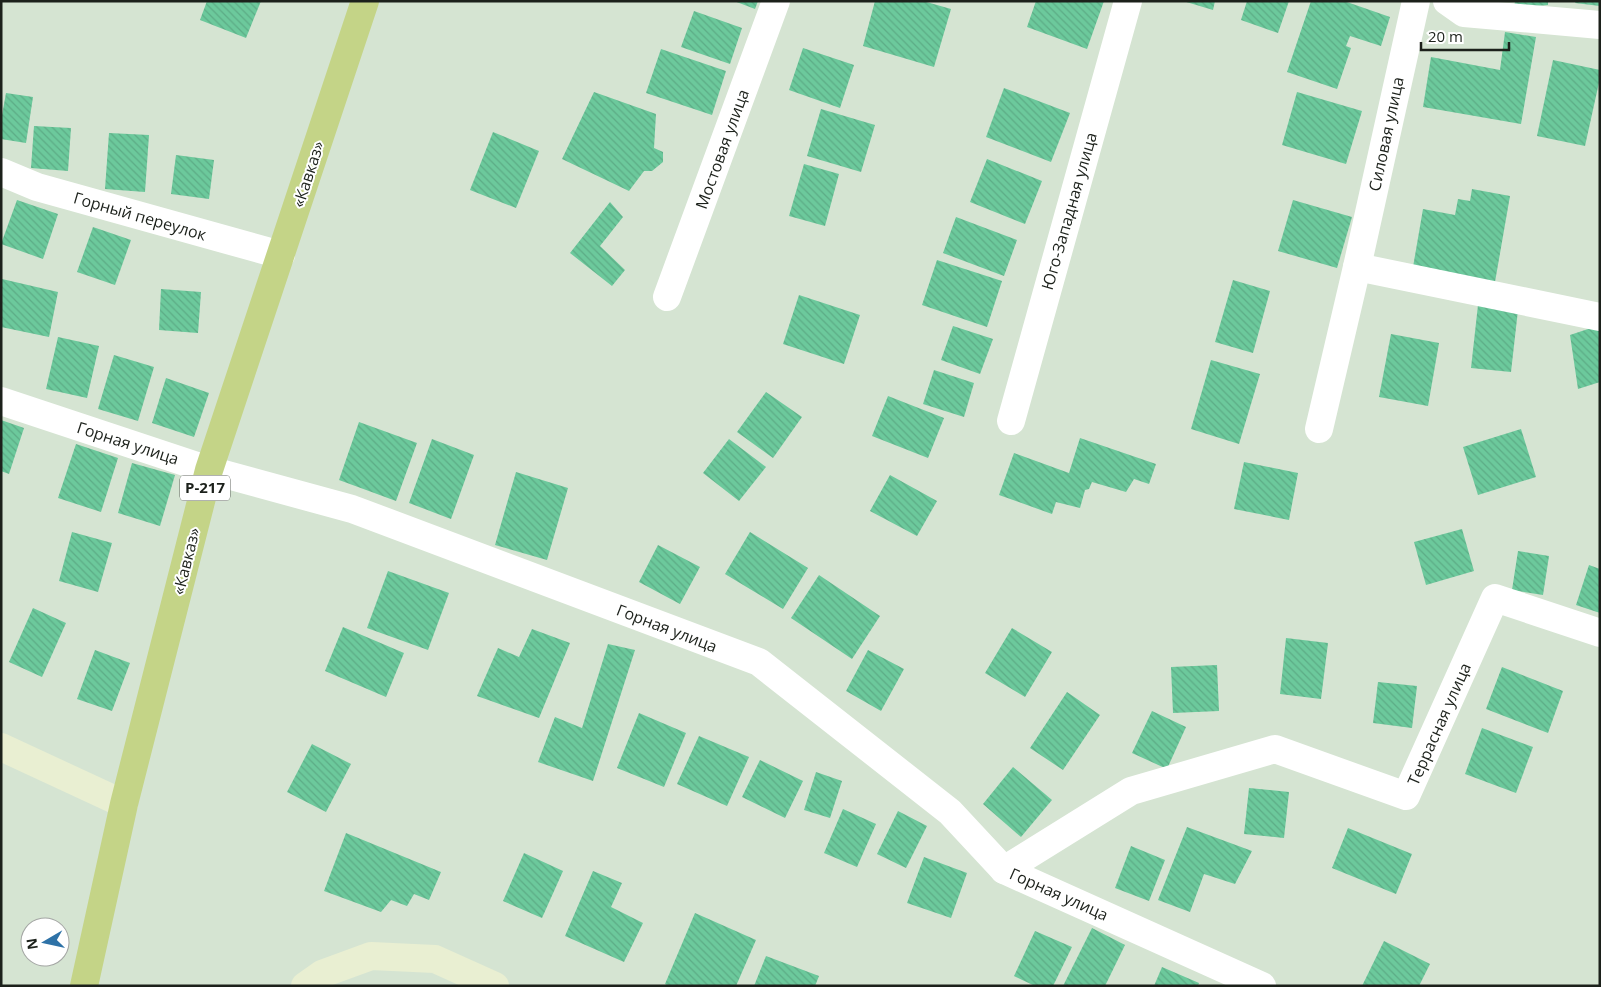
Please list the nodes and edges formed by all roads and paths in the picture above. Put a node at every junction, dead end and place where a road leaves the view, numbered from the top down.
1 (365, 1) edge
2 (776, 1) edge
3 (1128, 1) edge
4 (1416, 1) edge
5 (1447, 1) edge
6 (1600, 25) edge
7 (1, 172) edge
8 (281, 255) junction
9 (1357, 268) junction
10 (667, 297) dead end
11 (1600, 317) edge
12 (1, 401) edge
13 (1011, 420) dead end
14 (1319, 429) dead end
15 (209, 470) junction
16 (1600, 633) edge
17 (1, 747) edge
18 (124, 804) junction
19 (1004, 870) junction
20 (84, 986) edge
21 (305, 986) edge
22 (495, 986) edge
23 (1262, 986) edge

1 - 8 highway, «Кавказ» / Р-217
2 - 10 street, Мостовая улица
3 - 13 street, Юго-Западная улица
4 - 9 street, Силовая улица
5 - 6 street
7 - 8 street, Горный переулок
8 - 15 highway, «Кавказ» / Р-217
9 - 11 street
9 - 14 street, Силовая улица
12 - 15 street, Горная улица
15 - 18 highway, «Кавказ» / Р-217
15 - 19 street, Горная улица
16 - 19 street, Террасная улица
17 - 18 main road
18 - 20 highway, «Кавказ» / Р-217
19 - 23 street, Горная улица
21 - 22 main road

